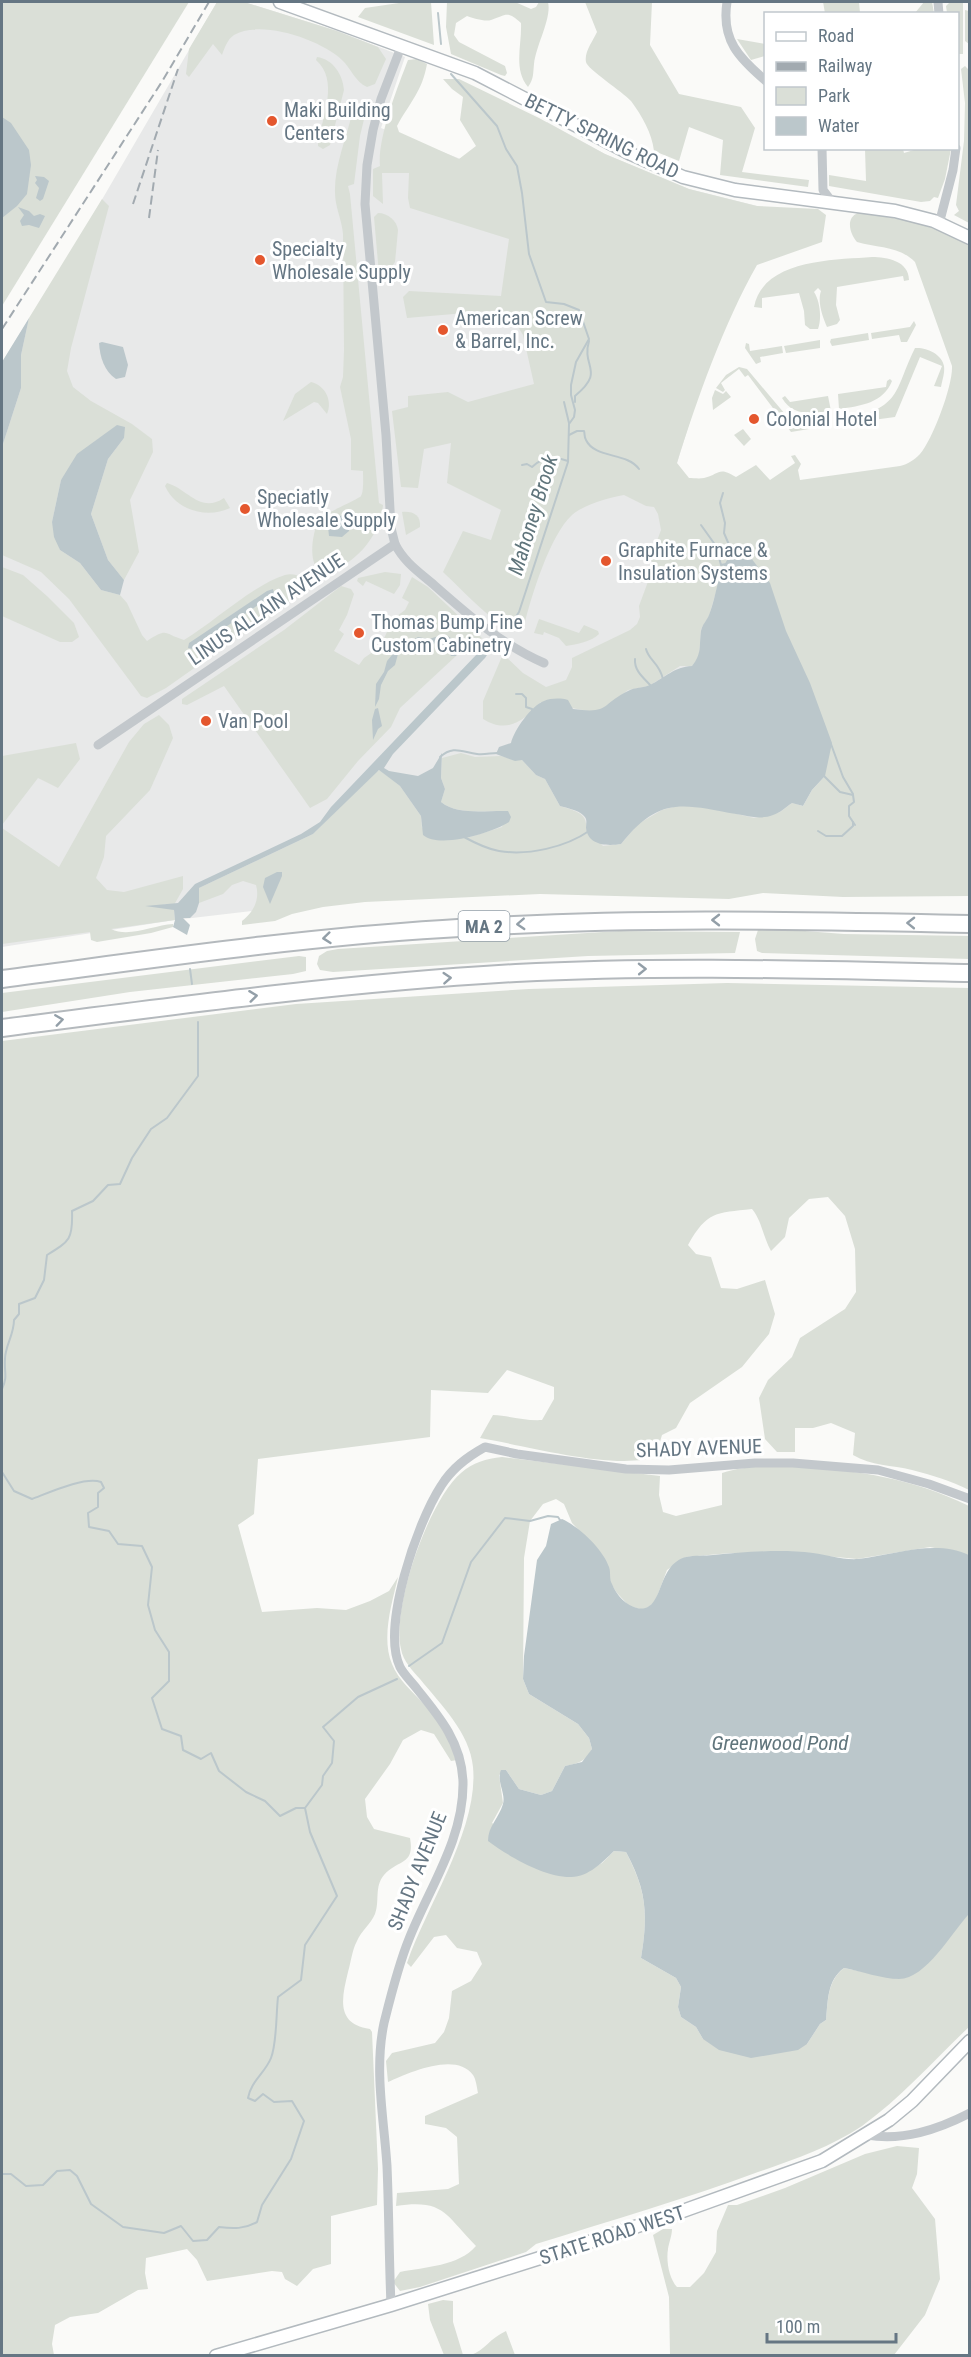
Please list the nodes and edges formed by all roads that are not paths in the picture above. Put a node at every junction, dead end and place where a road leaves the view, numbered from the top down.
1 (280, 2) edge
2 (727, 2) edge
3 (401, 47) junction
4 (764, 80) edge
5 (822, 150) edge
6 (956, 150) edge
7 (832, 202) junction
8 (939, 224) junction
9 (969, 238) edge
10 (395, 544) junction
11 (544, 663) dead end
12 (99, 745) dead end
13 (969, 924) edge
14 (969, 973) edge
15 (2, 979) edge
16 (2, 1028) edge
17 (969, 1499) edge
18 (969, 2041) edge
19 (969, 2113) edge
20 (867, 2135) junction
21 (391, 2305) junction
22 (216, 2355) edge

1 - 3 main road, BETTY SPRING ROAD
2 - 4 street
3 - 7 main road, BETTY SPRING ROAD
3 - 10 street
5 - 7 street
6 - 8 street
7 - 8 main road, BETTY SPRING ROAD
8 - 9 main road, BETTY SPRING ROAD
10 - 11 street
10 - 12 street, LINUS ALLAIN AVENUE
13 -> 15 highway, MA 2
16 -> 14 highway
17 - 21 street, SHADY AVENUE
18 - 20 main road, STATE ROAD WEST
19 - 20 street
20 - 21 main road, STATE ROAD WEST
21 - 22 main road, STATE ROAD WEST

